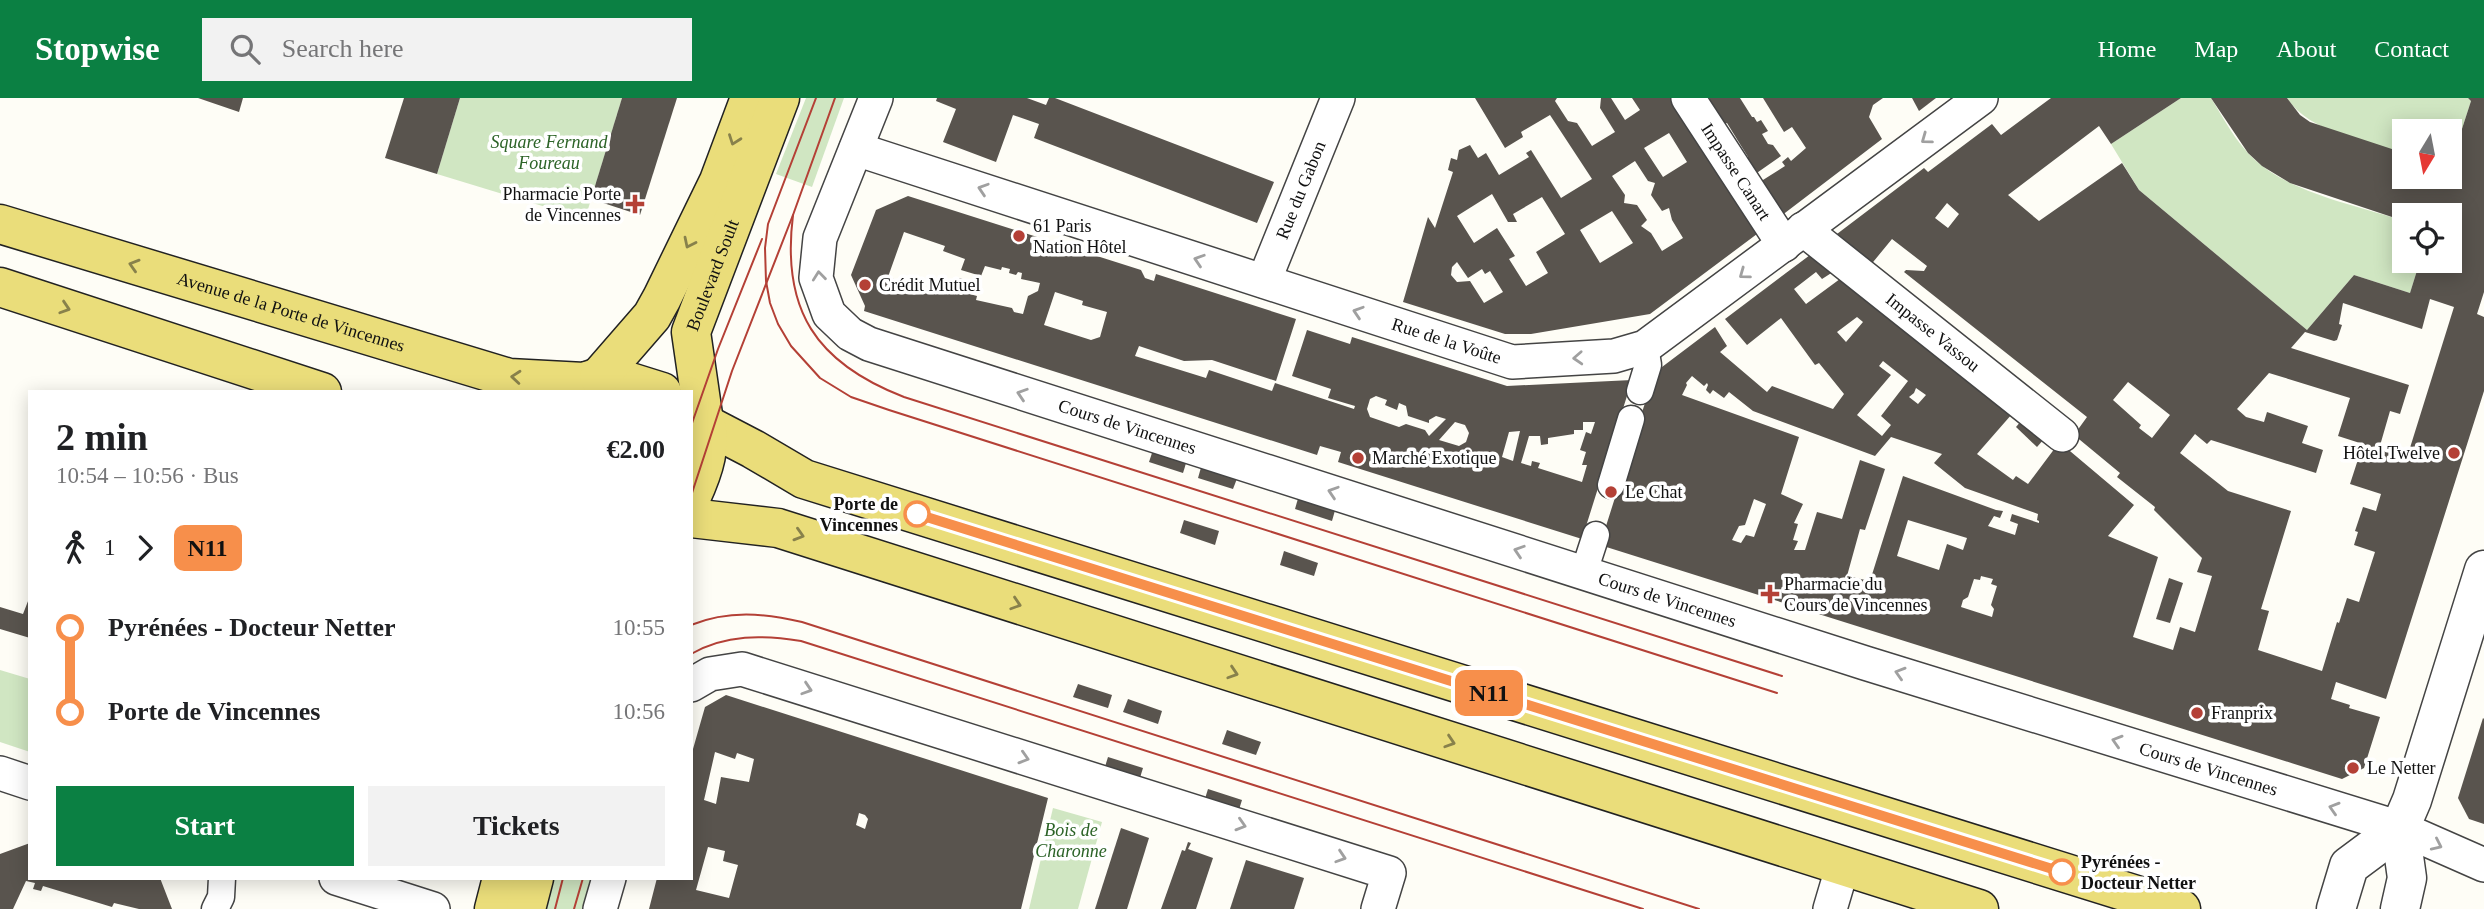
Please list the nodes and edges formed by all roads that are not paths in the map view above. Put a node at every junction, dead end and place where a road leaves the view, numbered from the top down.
1 (750, 98) edge
2 (780, 98) edge
3 (876, 98) edge
4 (1338, 98) edge
5 (1688, 98) edge
6 (1981, 98) edge
7 (856, 149) junction
8 (0, 225) edge
9 (1794, 237) junction
10 (1264, 281) junction
11 (0, 286) edge
12 (1645, 347) junction
13 (587, 384) edge
14 (315, 390) edge
15 (656, 390) edge
16 (1640, 391) dead end
17 (700, 416) edge
18 (1631, 419) dead end
19 (2062, 435) dead end
20 (1611, 485) dead end
21 (693, 493) edge
22 (693, 518) edge
23 (1595, 535) dead end
24 (2484, 570) edge
25 (1584, 572) junction
26 (693, 684) edge
27 (0, 773) edge
28 (28, 782) edge
29 (2400, 828) junction
30 (1843, 865) junction
31 (2484, 865) edge
32 (222, 880) edge
33 (342, 880) edge
34 (501, 880) edge
35 (533, 880) edge
36 (608, 880) edge
37 (215, 909) edge
38 (433, 909) edge
39 (494, 909) edge
40 (526, 909) edge
41 (600, 909) edge
42 (1378, 909) edge
43 (1830, 909) edge
44 (1979, 909) edge
45 (2181, 909) edge
46 (2336, 909) edge
47 (2400, 909) edge

1 -> 13 main road, Boulevard Soult
2 - 17 main road, Boulevard Soult
3 - 7 street
4 - 10 street, Rue du Gabon
5 - 9 street, Impasse Canart
6 -> 9 street, Rue de la Voûte
10 -> 7 street, Rue de la Voûte
25 -> 7 street, Cours de Vincennes
13 -> 8 main road, Avenue de la Porte de Vincennes
9 -> 12 street, Rue de la Voûte
9 - 19 street, Impasse Vassou
12 -> 10 street, Rue de la Voûte
11 -> 14 main road
12 - 16 street
13 - 15 main road
17 - 21 main road, Boulevard Soult
17 - 45 main road
18 - 20 street
22 -> 30 main road
23 - 25 street
24 - 29 street
29 -> 25 street, Cours de Vincennes
26 -> 42 street
27 - 28 street
29 -> 31 street, Cours de Vincennes
29 - 46 street
29 - 47 street
30 - 43 street
30 - 44 main road
32 - 37 street
33 - 38 street
34 - 39 main road
35 - 40 main road
36 - 41 street

